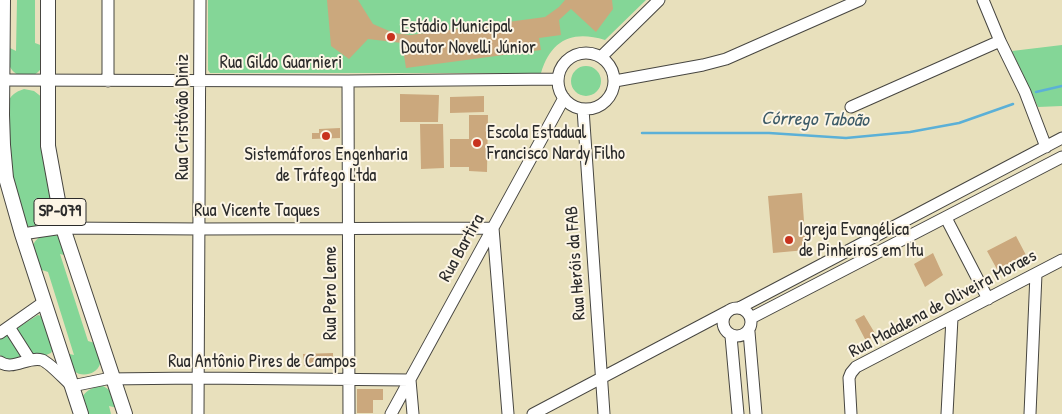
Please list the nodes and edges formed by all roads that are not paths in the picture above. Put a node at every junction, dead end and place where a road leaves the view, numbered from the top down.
1 (3, 0) edge
2 (48, 0) edge
3 (108, 0) edge
4 (200, 0) edge
5 (659, 0) edge
6 (860, 0) edge
7 (983, 0) edge
8 (1, 40) edge
9 (1000, 41) junction
10 (601, 57) junction
11 (558, 79) junction
12 (3, 80) junction
13 (48, 81) junction
14 (108, 81) junction
15 (200, 81) junction
16 (348, 81) junction
17 (615, 81) junction
18 (564, 98) junction
19 (851, 107) dead end
20 (583, 109) junction
21 (1, 116) edge
22 (1062, 138) edge
23 (1046, 146) junction
24 (1062, 157) edge
25 (2, 170) edge
26 (946, 218) junction
27 (63, 228) junction
28 (493, 228) junction
29 (200, 229) junction
30 (349, 229) junction
31 (22, 234) junction
32 (1062, 260) edge
33 (1036, 274) junction
34 (988, 299) junction
35 (44, 302) junction
36 (734, 309) junction
37 (751, 318) junction
38 (952, 318) junction
39 (701, 325) junction
40 (4, 330) edge
41 (749, 332) junction
42 (729, 334) junction
43 (30, 360) junction
44 (0, 362) edge
45 (198, 378) junction
46 (601, 378) junction
47 (114, 380) junction
48 (349, 380) junction
49 (410, 380) junction
50 (72, 386) junction
51 (81, 414) edge
52 (125, 414) edge
53 (198, 414) edge
54 (349, 414) edge
55 (391, 414) edge
56 (413, 414) edge
57 (508, 414) edge
58 (533, 414) edge
59 (604, 414) edge
60 (738, 414) edge
61 (756, 414) edge
62 (851, 414) edge
63 (947, 414) edge
64 (1030, 414) edge

1 - 8 main road, SP-079
2 - 13 main road, SP-079
3 - 14 street
4 - 15 street, Rua Cristóvão Diniz
5 - 10 street
6 - 17 street
7 - 9 street
8 - 12 main road, SP-079
9 - 19 street
9 - 23 street
10 - 11 street
10 - 17 street
11 - 16 street, Rua Gildo Guarnieri
11 - 18 street
12 - 13 street, Rua Gildo Guarnieri
12 - 21 main road, SP-079
13 - 14 street, Rua Gildo Guarnieri
13 - 27 main road, SP-079
14 - 15 street, Rua Gildo Guarnieri
15 - 16 street, Rua Gildo Guarnieri
15 - 29 street, Rua Cristóvão Diniz
16 - 30 street, Rua Pero Leme
17 - 20 street
18 - 20 street
18 - 28 street, Rua Bartira
20 - 46 street, Rua Heróis da FAB
21 - 25 main road, SP-079
22 - 23 street
23 - 36 street
24 - 26 street
25 - 31 main road, SP-079
26 - 34 street
26 - 37 street
27 - 29 street, Rua Vicente Taques
27 - 31 street, Rua Vicente Taques
27 - 47 main road, SP-079
28 - 30 street, Rua Vicente Taques
28 - 49 street, Rua Bartira
28 - 57 street
29 - 30 street, Rua Vicente Taques
29 - 45 street, Rua Cristóvão Diniz
30 - 48 street, Rua Pero Leme
31 - 35 main road, SP-079
32 - 33 street, Rua Madalena de Oliveira Moraes
33 - 34 street, Rua Madalena de Oliveira Moraes
33 - 64 street
34 - 38 street, Rua Madalena de Oliveira Moraes
35 - 40 street
35 - 50 main road, SP-079
36 - 37 street
36 - 39 street
36 - 42 street
37 - 41 street
38 - 62 street, Rua Madalena de Oliveira Moraes
38 - 63 street
39 - 42 street
39 - 46 street
40 - 43 street
41 - 42 street
41 - 61 street
42 - 60 street
43 - 44 street
43 - 50 street
45 - 47 street, Rua Antônio Pires de Campos
45 - 48 street, Rua Antônio Pires de Campos
45 - 53 street, Rua Cristóvão Diniz
46 - 58 street
46 - 59 street, Rua Heróis da FAB
47 - 50 street, Rua Antônio Pires de Campos
47 - 52 main road, SP-079
48 - 49 street, Rua Antônio Pires de Campos
48 - 54 street, Rua Pero Leme
49 - 55 street, Rua Bartira
49 - 56 street
50 - 51 main road, SP-079

